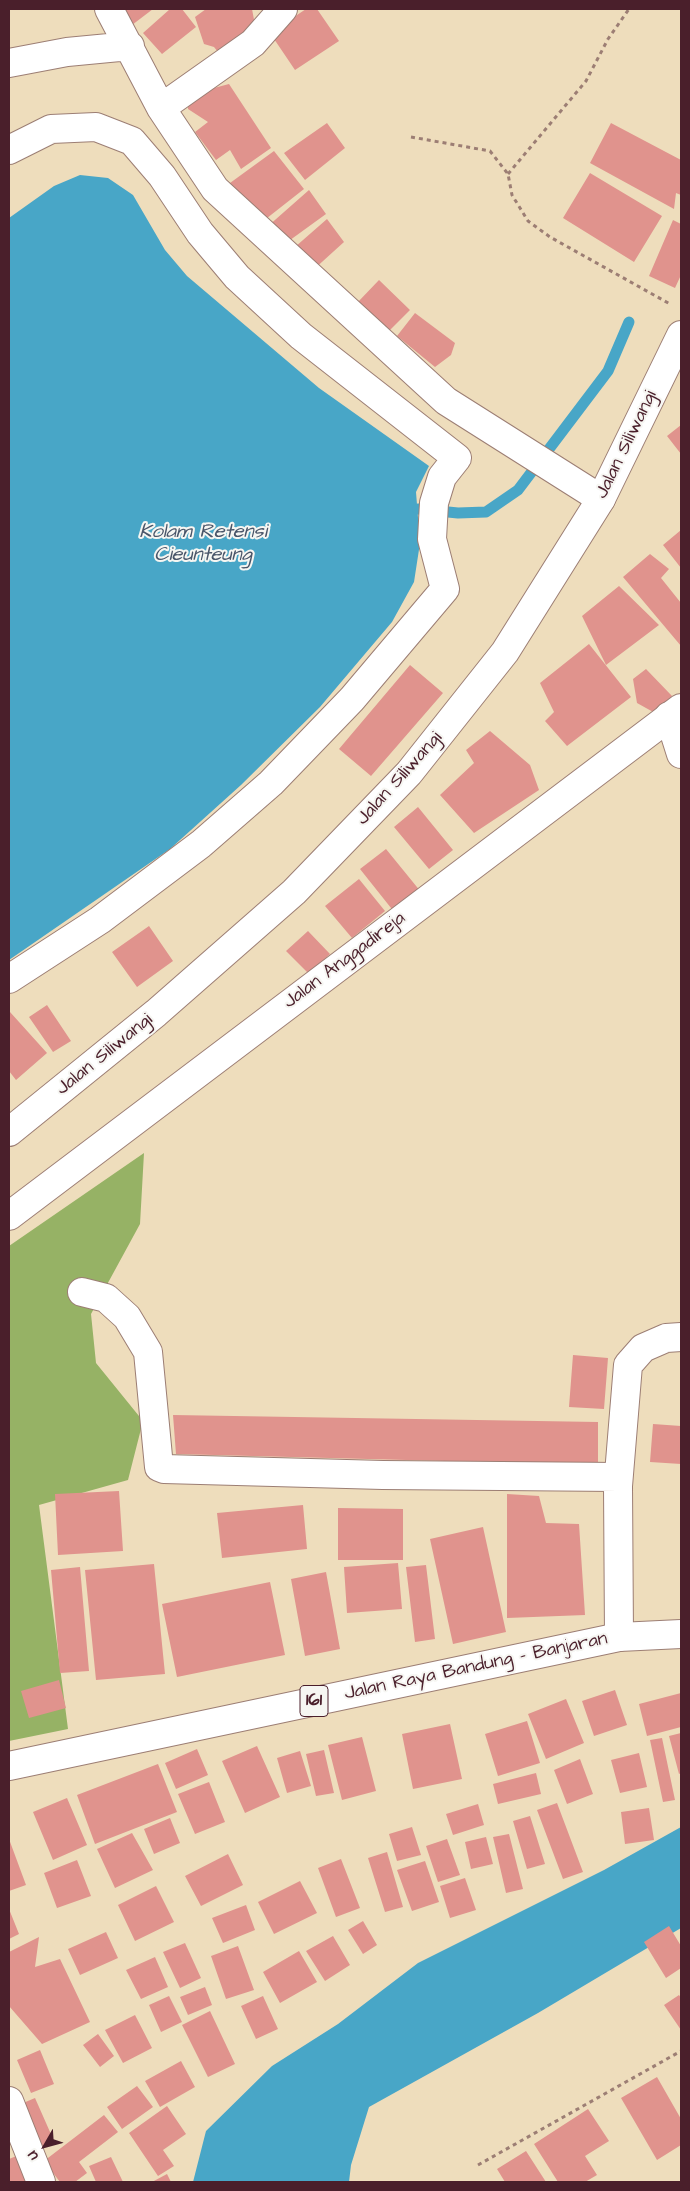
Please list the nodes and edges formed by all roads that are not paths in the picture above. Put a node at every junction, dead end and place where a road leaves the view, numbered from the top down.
1 (110, 9) edge
2 (283, 9) edge
3 (130, 46) junction
4 (9, 63) edge
5 (162, 108) junction
6 (9, 150) edge
7 (681, 335) edge
8 (601, 499) junction
9 (675, 712) edge
10 (681, 754) edge
11 (9, 979) edge
12 (9, 1132) edge
13 (9, 1216) edge
14 (82, 1292) dead end
15 (681, 1337) edge
16 (618, 1477) junction
17 (681, 1634) edge
18 (619, 1637) junction
19 (9, 1766) edge
20 (9, 2101) edge
21 (41, 2182) edge

1 - 3 main road
2 - 5 main road
3 - 4 main road
3 - 5 main road
5 - 8 main road
6 - 11 main road
7 - 8 main road, Jalan Siliwangi
8 - 12 main road, Jalan Siliwangi
9 - 10 main road
9 - 13 main road, Jalan Anggadireja
14 - 16 main road
15 - 16 main road
16 - 18 main road
17 - 18 main road, Jalan Raya Bandung - Banjaran / 161
18 - 19 main road, Jalan Raya Bandung - Banjaran / 161
20 - 21 main road

